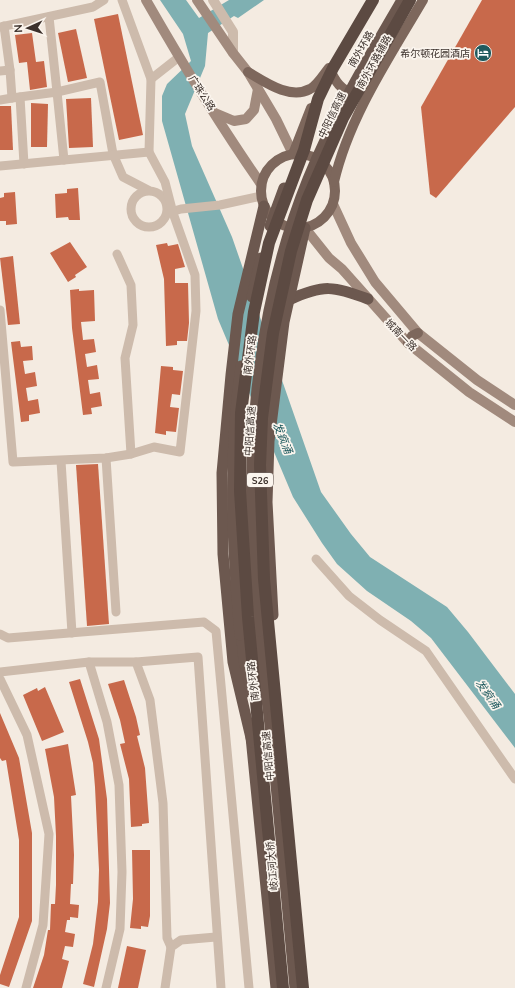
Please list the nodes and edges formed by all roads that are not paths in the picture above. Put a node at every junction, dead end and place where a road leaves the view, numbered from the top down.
1 (104, 0) edge
2 (122, 0) edge
3 (146, 0) edge
4 (197, 0) edge
5 (367, 0) edge
6 (373, 0) edge
7 (379, 0) edge
8 (402, 0) edge
9 (410, 0) edge
10 (423, 0) edge
11 (214, 2) edge
12 (92, 3) edge
13 (49, 16) junction
14 (2, 27) edge
15 (233, 53) junction
16 (179, 57) junction
17 (329, 68) junction
18 (10, 70) junction
19 (0, 71) edge
20 (248, 72) junction
21 (151, 79) junction
22 (258, 89) junction
23 (371, 91) junction
24 (57, 92) junction
25 (16, 97) junction
26 (0, 100) edge
27 (215, 113) junction
28 (148, 152) junction
29 (113, 154) junction
30 (293, 154) junction
31 (64, 160) junction
32 (24, 164) junction
33 (0, 166) edge
34 (334, 182) junction
35 (261, 184) junction
36 (148, 190) junction
37 (262, 201) junction
38 (333, 204) junction
39 (173, 212) junction
40 (305, 228) junction
41 (117, 254) dead end
42 (249, 268) junction
43 (368, 299) junction
44 (289, 300) junction
45 (0, 310) edge
46 (418, 333) junction
47 (408, 344) junction
48 (515, 404) edge
49 (515, 422) edge
50 (131, 454) junction
51 (106, 458) junction
52 (61, 461) junction
53 (316, 559) dead end
54 (116, 612) dead end
55 (72, 633) junction
56 (0, 634) edge
57 (89, 662) junction
58 (136, 662) junction
59 (0, 672) edge
60 (0, 679) edge
61 (252, 742) junction
62 (272, 742) junction
63 (515, 779) edge
64 (216, 937) junction
65 (171, 947) junction
66 (26, 988) edge
67 (106, 988) edge
68 (165, 988) edge
69 (221, 988) edge
70 (249, 988) edge
71 (276, 988) edge
72 (283, 988) edge
73 (295, 988) edge
74 (303, 988) edge

1 - 12 street
2 - 21 street
3 - 16 main road, 广珠公路
4 - 15 main road
5 - 17 main road
6 - 72 highway, 中阳信高速 / S26, bridge
7 - 61 highway, 南外环路, bridge
8 - 62 highway, 南外环路, bridge
9 - 74 highway, 中阳信高速 / S26, bridge
10 - 23 main road, 南外环路辅路
11 - 15 street
12 - 13 street
13 - 14 street
13 - 24 street
14 - 18 street
15 - 20 main road
16 - 21 street
16 - 27 main road, 广珠公路
17 - 20 main road
17 - 23 main road
17 - 30 main road
18 - 19 street
18 - 25 street
20 - 22 main road
21 - 28 street
22 - 27 main road
22 - 30 main road
23 - 34 main road, 南外环路辅路
24 - 25 street
24 - 29 street
24 - 31 street
25 - 26 street
25 - 32 street
27 - 35 main road, 广珠公路
28 - 29 street
28 - 39 street
29 - 31 street
29 - 36 street
30 - 34 main road
30 - 35 main road
31 - 32 street
32 - 33 street
34 - 38 main road
35 - 37 main road
36 - 39 street
36 - 39 street
37 - 39 street
37 - 40 main road
37 - 42 highway
38 - 40 main road
38 - 46 main road, 城南一路
39 - 50 street
40 - 43 main road, 城南一路
40 - 44 highway
41 - 50 street
42 - 44 highway
42 - 61 highway
43 - 44 highway
43 - 47 main road, 城南一路
44 - 62 highway
45 - 52 street
46 - 47 main road
46 - 48 main road, 城南一路
47 - 49 main road, 城南一路
50 - 51 street
51 - 52 street
51 - 54 street
52 - 55 street
53 - 63 street
55 - 56 street
55 - 70 street
57 - 58 street
57 - 59 street
57 - 67 street
58 - 64 street
58 - 65 street
60 - 66 street
61 - 71 highway, 岐江河大桥
62 - 73 highway, 岐江河大桥
64 - 65 street
64 - 69 street
65 - 68 street

